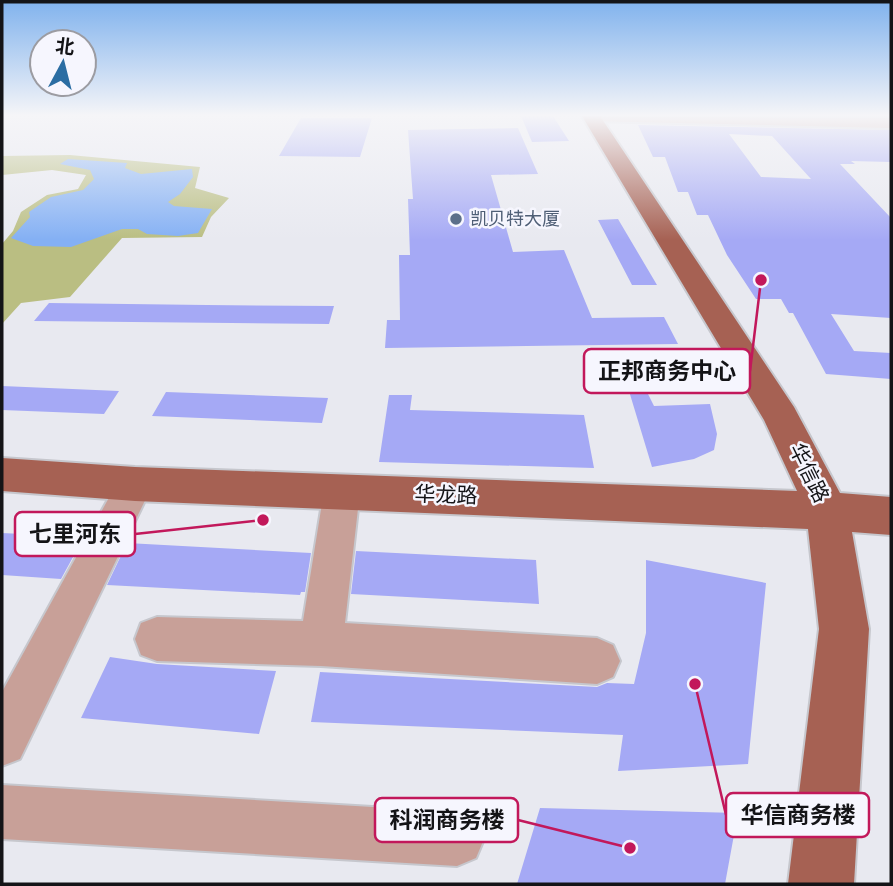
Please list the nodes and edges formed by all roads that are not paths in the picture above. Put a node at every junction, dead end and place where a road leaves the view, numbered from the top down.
1 (617, 157) edge
2 (2, 475) edge
3 (135, 484) junction
4 (342, 491) junction
5 (827, 511) junction
6 (891, 516) edge
7 (157, 639) dead end
8 (321, 644) junction
9 (597, 661) dead end
10 (2, 741) edge
11 (2, 812) edge
12 (457, 839) dead end
13 (821, 884) edge

1 - 5 main road, 华信路
2 - 3 main road, 华龙路
3 - 4 main road, 华龙路
3 - 10 street
4 - 5 main road, 华龙路
4 - 8 street
5 - 6 main road, 华龙路
5 - 13 main road, 华信路
7 - 8 street
8 - 9 street
11 - 12 street

